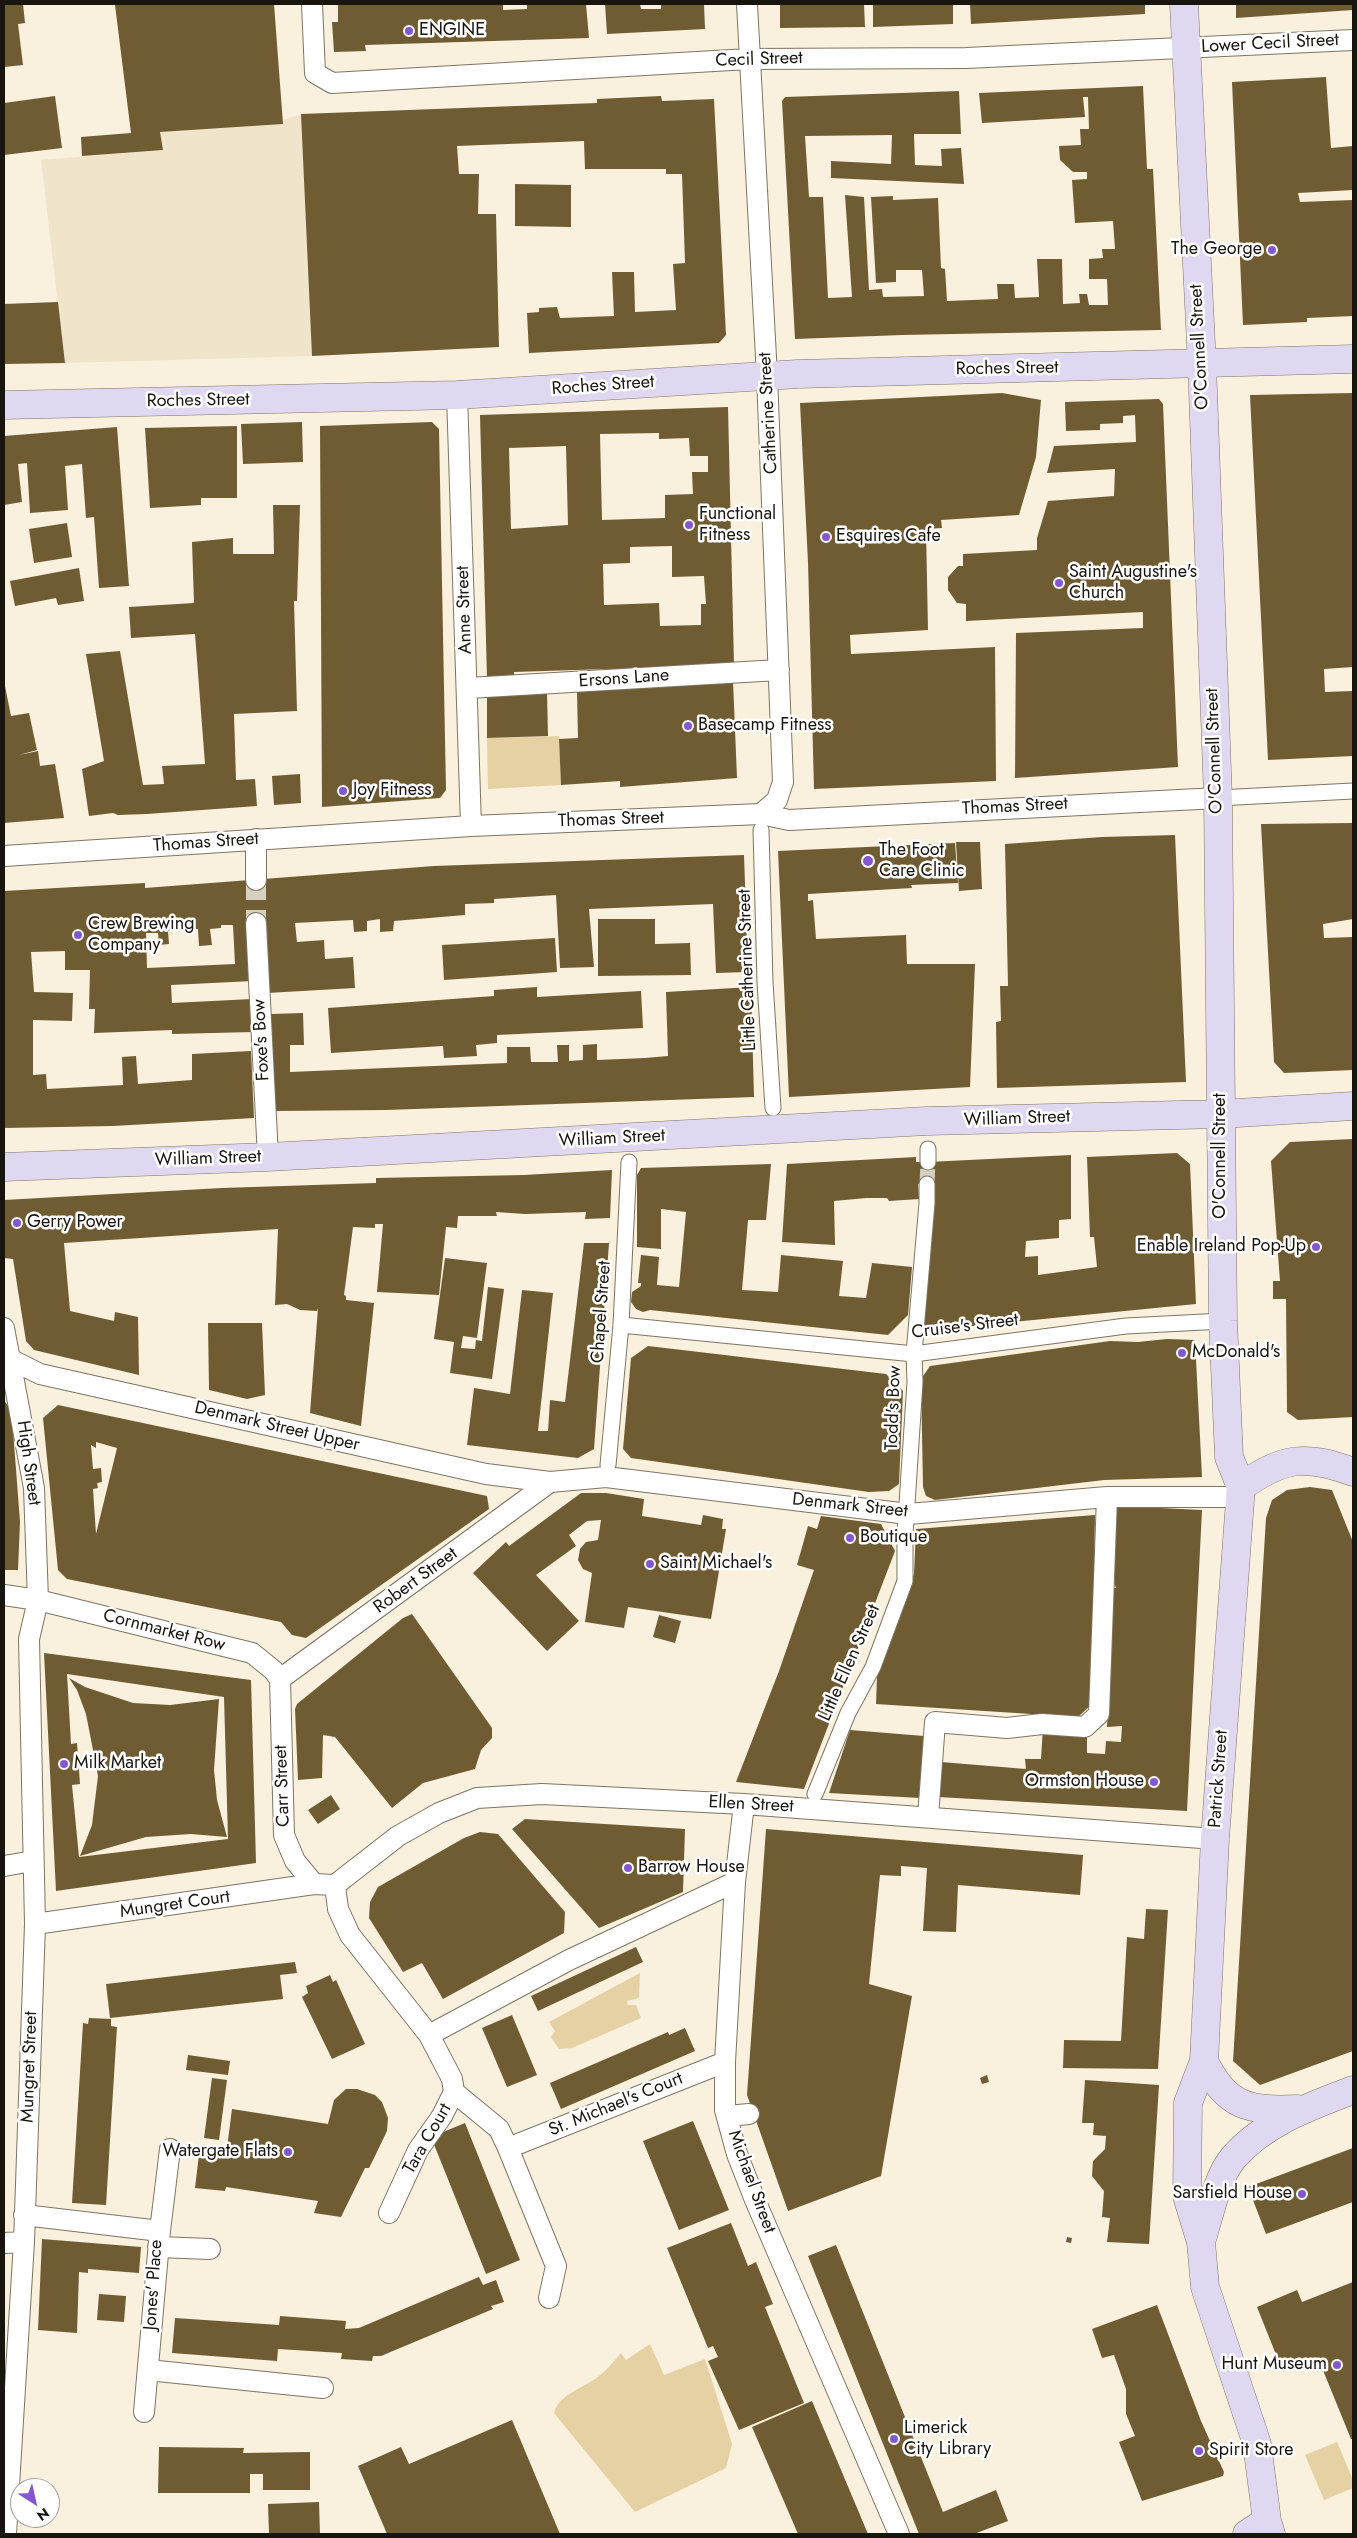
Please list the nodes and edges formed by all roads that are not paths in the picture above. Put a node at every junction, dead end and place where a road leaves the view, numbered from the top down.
1 (312, 4) edge
2 (747, 4) edge
3 (1184, 4) edge
4 (1353, 40) edge
5 (1186, 47) junction
6 (749, 59) junction
7 (1353, 359) edge
8 (1202, 364) junction
9 (767, 376) junction
10 (456, 395) junction
11 (4, 405) edge
12 (779, 670) junction
13 (468, 688) junction
14 (1353, 791) edge
15 (1218, 798) junction
16 (761, 822) junction
17 (471, 826) junction
18 (256, 839) junction
19 (4, 856) edge
20 (256, 880) tunnel mouth
21 (256, 923) tunnel mouth
22 (1353, 1106) edge
23 (773, 1108) dead end
24 (1221, 1114) junction
25 (268, 1157) junction
26 (629, 1162) dead end
27 (4, 1167) edge
28 (927, 1184) tunnel mouth
29 (1223, 1321) junction
30 (621, 1324) junction
31 (4, 1328) edge
32 (914, 1354) junction
33 (6, 1357) edge
34 (608, 1465) dead end
35 (1353, 1472) edge
36 (550, 1482) junction
37 (1241, 1492) junction
38 (1107, 1497) junction
39 (908, 1514) junction
40 (4, 1595) edge
41 (38, 1600) junction
42 (280, 1678) junction
43 (815, 1794) dead end
44 (744, 1804) junction
45 (928, 1817) junction
46 (1214, 1839) junction
47 (33, 1861) junction
48 (4, 1866) edge
49 (735, 1882) junction
50 (314, 1884) junction
51 (335, 1885) junction
52 (35, 1924) junction
53 (429, 2035) junction
54 (1204, 2061) junction
55 (725, 2062) junction
56 (1353, 2090) edge
57 (454, 2092) junction
58 (1303, 2109) junction
59 (749, 2114) dead end
60 (727, 2116) junction
61 (508, 2148) junction
62 (170, 2150) dead end
63 (389, 2213) dead end
64 (24, 2215) junction
65 (159, 2239) junction
66 (24, 2242) junction
67 (1200, 2242) junction
68 (4, 2244) edge
69 (210, 2249) dead end
70 (549, 2298) dead end
71 (148, 2370) junction
72 (323, 2388) dead end
73 (144, 2412) dead end
74 (1262, 2530) edge
75 (6, 2534) edge
76 (900, 2534) edge

1 - 6 street, Cecil Street
2 - 6 street, Catherine Street
3 - 5 main road, O'Connell Street
4 - 5 street, Lower Cecil Street
5 - 6 street, Cecil Street
5 - 8 main road, O'Connell Street
6 - 9 street, Catherine Street
7 - 8 main road, Roches Street
8 - 9 main road, Roches Street
8 - 15 main road, O'Connell Street
9 - 10 main road, Roches Street
9 - 12 street, Catherine Street
10 - 11 main road, Roches Street
10 - 13 street, Anne Street
12 - 13 street, Ersons Lane
12 - 16 street, Catherine Street
13 - 17 street, Anne Street
14 - 15 street
15 - 16 street, Thomas Street
15 - 24 main road, O'Connell Street
16 - 17 street, Thomas Street
16 - 23 street, Little Catherine Street
17 - 18 street, Thomas Street
18 - 19 street, Thomas Street
18 - 20 street
21 - 25 street, Foxe's Bow
22 - 24 main road, William Street
24 - 25 main road, William Street
24 - 29 main road, O'Connell Street
25 - 27 main road, William Street
26 - 30 street, Chapel Street
28 - 32 street, Todd's Bow
29 - 32 street, Cruise's Street
29 - 37 main road, O'Connell Street
30 - 32 street, Cruise's Street
30 - 34 street, Chapel Street
31 - 33 street, High Street
32 - 39 street, Todd's Bow
33 - 36 street, Denmark Street Upper
33 - 41 street, High Street
35 - 37 main road
36 - 39 street, Denmark Street
36 - 42 street, Robert Street
37 - 38 street, Denmark Street
37 - 46 main road, Patrick Street
38 - 39 street, Denmark Street
38 - 45 street
39 - 43 street, Little Ellen Street
40 - 41 street, Cornmarket Row
41 - 42 street, Cornmarket Row
41 - 47 street, Mungret Street
42 - 50 street, Carr Street
44 - 45 street, Ellen Street
44 - 49 street, Michael Street
44 - 51 street, Ellen Street
45 - 46 street, Ellen Street
46 - 54 main road, Patrick Street
47 - 48 street
47 - 52 street, Mungret Street
49 - 53 street
49 - 55 street, Michael Street
50 - 51 street
50 - 52 street, Mungret Court
51 - 53 street
52 - 64 street, Mungret Street
53 - 57 street
54 - 58 main road, Patrick Street
54 - 67 main road, Patrick Street
55 - 60 street, Michael Street
55 - 61 street, St. Michael's Court
56 - 58 main road
57 - 61 street
57 - 63 street, Tara Court
58 - 67 main road
59 - 60 street
60 - 76 street, Michael Street
61 - 70 street
62 - 65 street
64 - 65 street, Jones' Place
64 - 66 street, Mungret Street
65 - 69 street
65 - 71 street, Jones' Place
66 - 68 street
66 - 75 street, Mungret Street
67 - 74 main road, Patrick Street
71 - 72 street
71 - 73 street, Jones' Place

